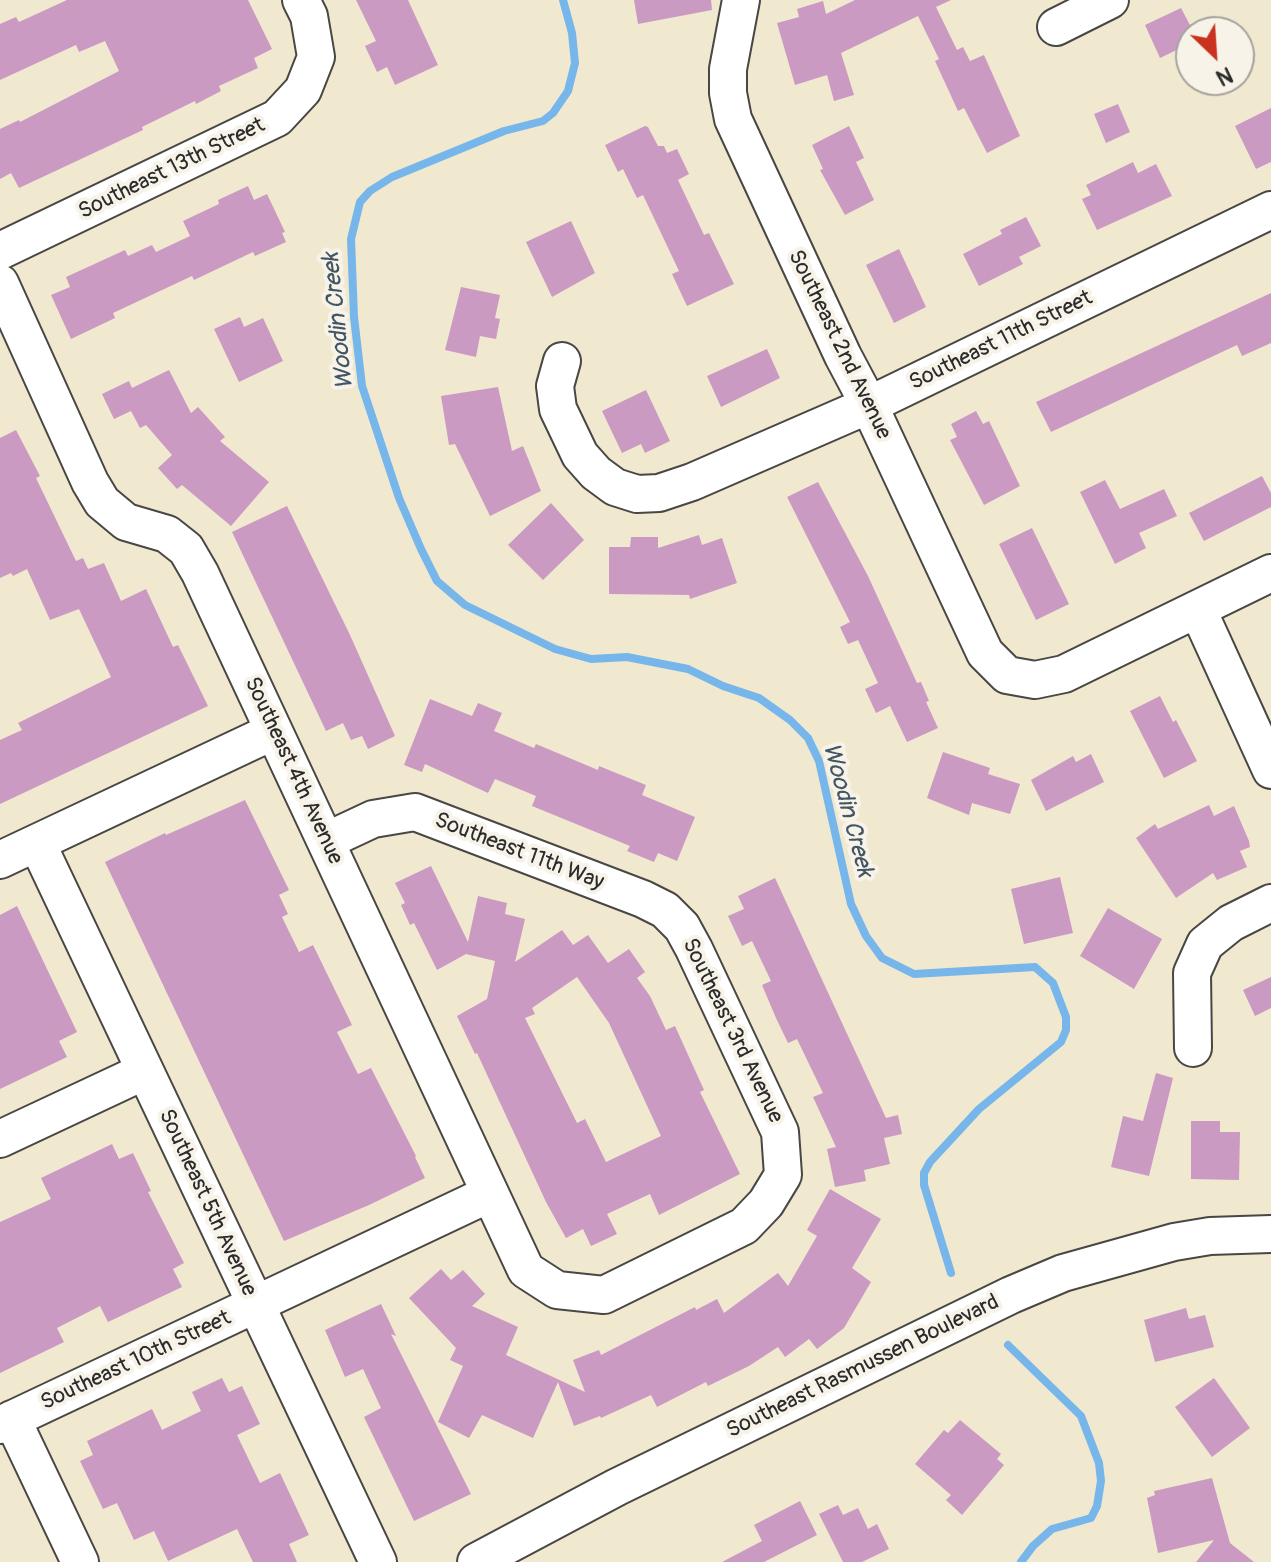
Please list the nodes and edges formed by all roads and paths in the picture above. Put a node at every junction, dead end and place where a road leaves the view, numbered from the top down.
1 (301, 0) edge
2 (741, 0) edge
3 (1110, 0) edge
4 (1056, 27) dead end
5 (1271, 210) edge
6 (0, 251) edge
7 (0, 283) edge
8 (562, 361) dead end
9 (869, 405) junction
10 (1271, 573) edge
11 (1198, 610) junction
12 (274, 731) junction
13 (1271, 770) edge
14 (326, 841) junction
15 (37, 843) junction
16 (0, 860) edge
17 (1271, 903) edge
18 (665, 910) joint
19 (1193, 1048) dead end
20 (145, 1071) junction
21 (0, 1139) edge
22 (489, 1194) junction
23 (1271, 1234) edge
24 (557, 1290) joint
25 (255, 1305) junction
26 (6, 1422) edge
27 (80, 1562) edge
28 (378, 1562) edge
29 (476, 1562) edge

1 - 6 street, Southeast 13th Street
2 - 9 street, Southeast 2nd Avenue
3 - 4 street
5 - 9 street, Southeast 11th Street
7 - 12 street, Southeast 4th Avenue
8 - 9 street, Southeast 11th Street
9 - 11 street, Southeast 2nd Avenue
10 - 11 street
11 - 13 street
12 - 14 street, Southeast 4th Avenue
12 - 15 street
14 - 18 street, Southeast 11th Way
14 - 22 street, Southeast 4th Avenue
15 - 16 street
15 - 20 street, Southeast 5th Avenue
17 - 19 street
18 - 24 street, Southeast 3rd Avenue
20 - 21 street
20 - 25 street, Southeast 5th Avenue
22 - 24 street, Southeast 4th Avenue
22 - 25 street, Southeast 10th Street
23 - 29 street, Southeast Rasmussen Boulevard
25 - 26 street, Southeast 10th Street
25 - 28 street, Southeast 5th Avenue
26 - 27 street

